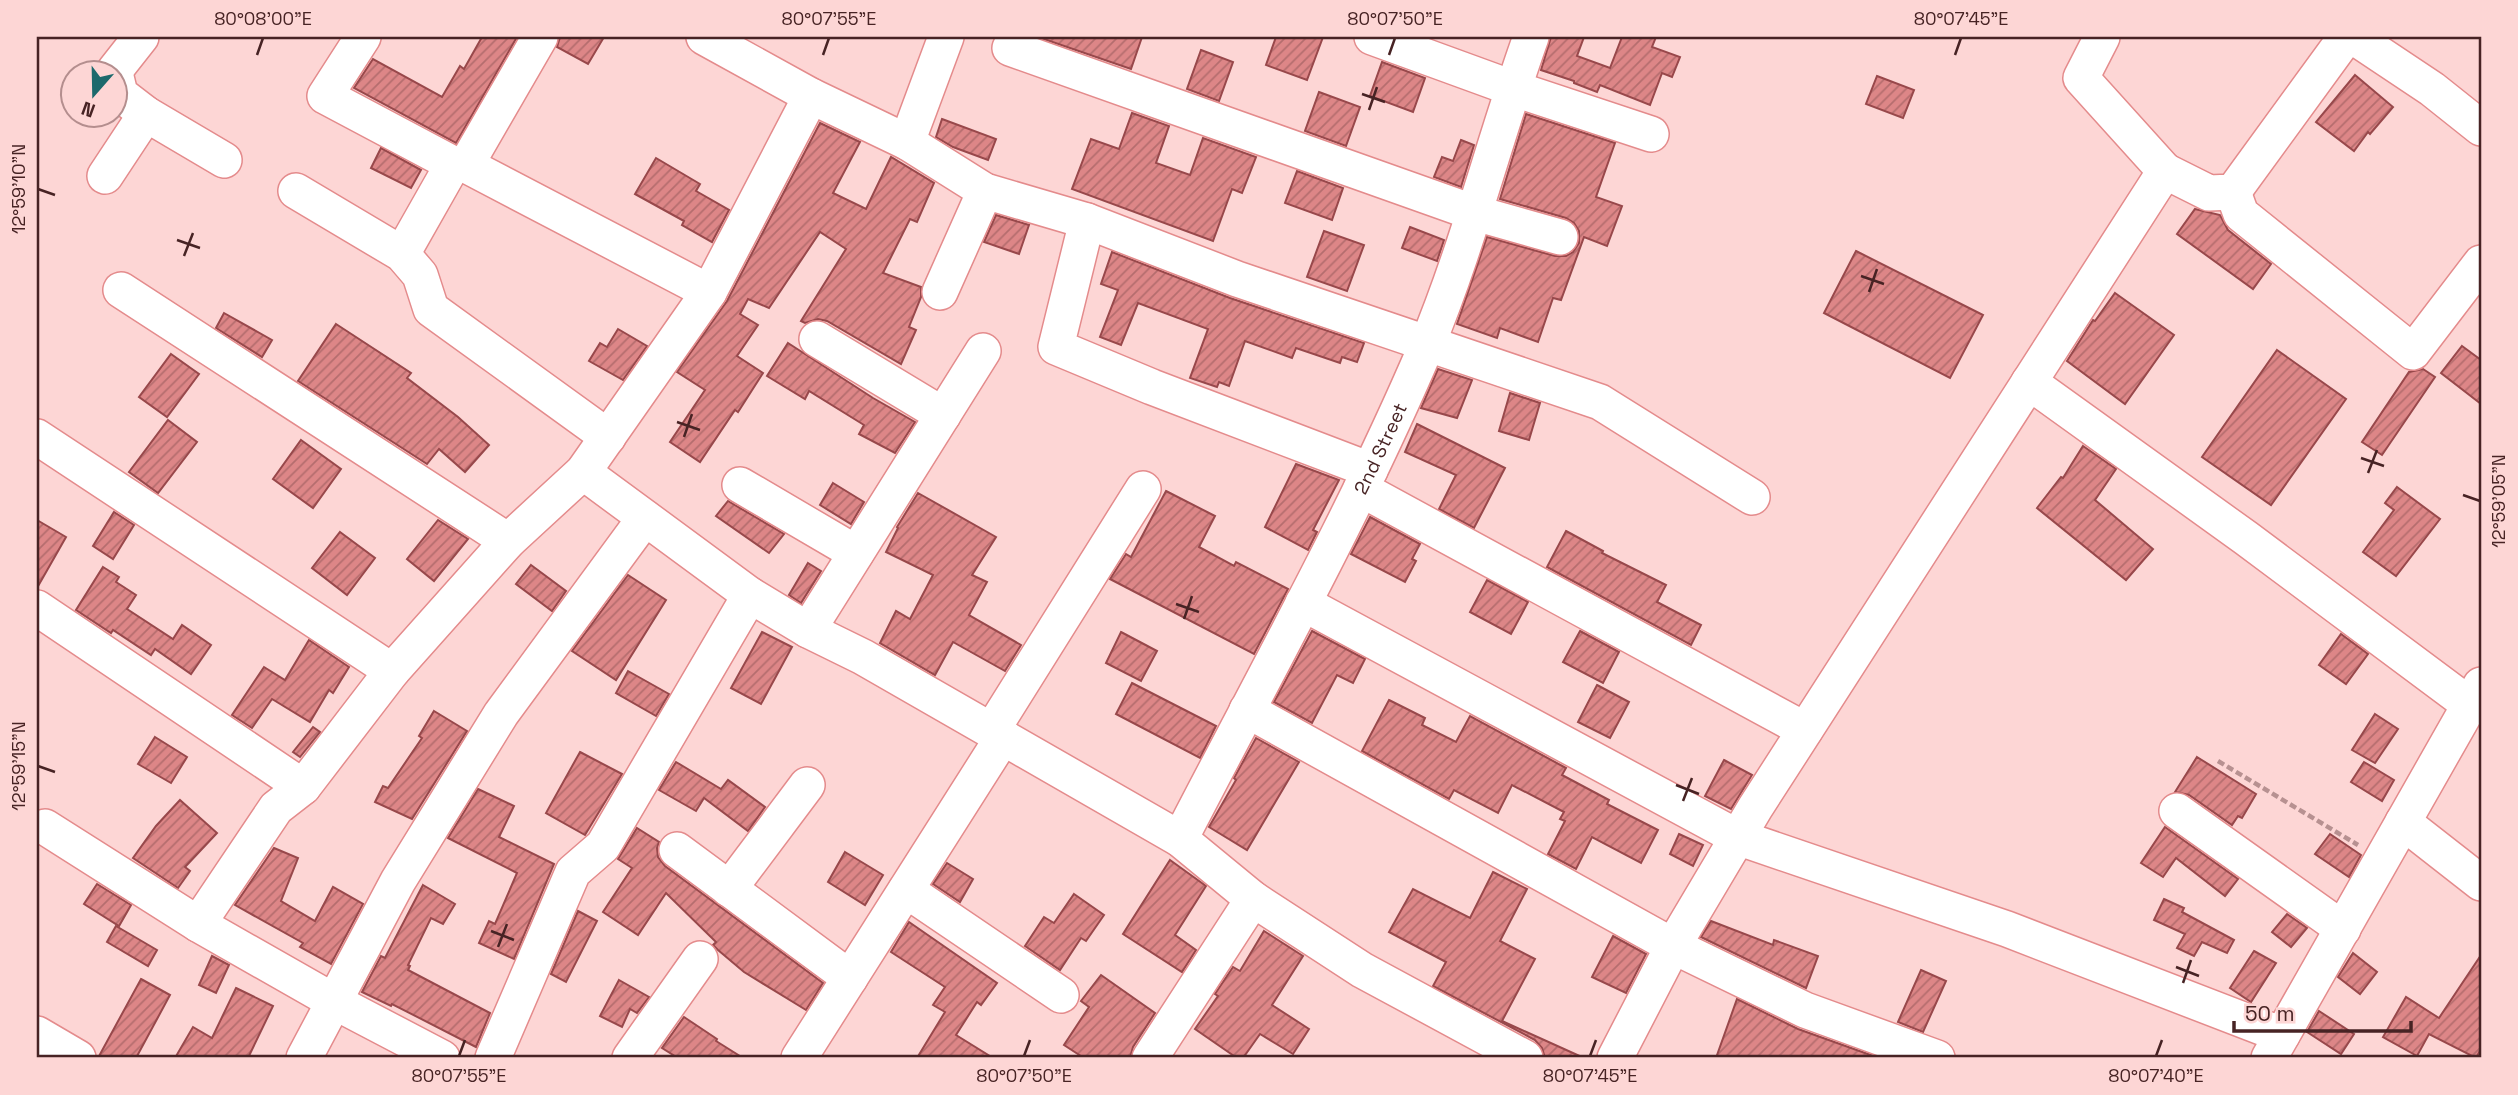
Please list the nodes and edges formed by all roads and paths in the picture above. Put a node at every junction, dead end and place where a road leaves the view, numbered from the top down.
1 (141, 37) edge
2 (363, 37) edge
3 (540, 37) edge
4 (704, 37) edge
5 (946, 37) edge
6 (1372, 37) edge
7 (1531, 37) edge
8 (2102, 37) edge
9 (2346, 37) edge
10 (2354, 37) edge
11 (1010, 48) dead end
12 (123, 60) edge
13 (1512, 88) junction
14 (811, 96) junction
15 (130, 102) edge
16 (146, 114) junction
17 (2478, 115) edge
18 (1651, 134) dead end
19 (906, 142) junction
20 (225, 160) dead end
21 (459, 164) junction
22 (2165, 171) junction
23 (105, 176) dead end
24 (296, 191) dead end
25 (985, 191) junction
26 (2233, 192) junction
27 (1475, 213) junction
28 (1087, 221) junction
29 (1560, 237) dead end
30 (402, 254) junction
31 (2481, 263) edge
32 (121, 290) dead end
33 (709, 292) junction
34 (940, 292) dead end
35 (817, 339) dead end
36 (1427, 345) junction
37 (983, 351) dead end
38 (2028, 382) junction
39 (943, 415) junction
40 (608, 436) junction
41 (37, 437) edge
42 (583, 472) junction
43 (1366, 480) junction
44 (740, 485) dead end
45 (1143, 489) dead end
46 (1752, 497) dead end
47 (645, 518) junction
48 (508, 541) junction
49 (856, 553) junction
50 (750, 595) junction
51 (1303, 603) junction
52 (37, 608) edge
53 (808, 630) junction
54 (392, 671) junction
55 (2476, 695) edge
56 (1247, 710) junction
57 (1805, 730) junction
58 (997, 734) junction
59 (2218, 761) dead end
60 (807, 785) dead end
61 (303, 787) junction
62 (2177, 811) dead end
63 (2403, 822) junction
64 (45, 827) dead end
65 (1737, 837) junction
66 (1180, 839) junction
67 (677, 850) dead end
68 (2382, 860) junction
69 (2481, 883) edge
70 (729, 889) junction
71 (906, 890) junction
72 (1253, 899) junction
73 (198, 924) junction
74 (2343, 929) junction
75 (1673, 946) junction
76 (701, 959) dead end
77 (850, 978) junction
78 (1060, 995) dead end
79 (335, 1002) junction
80 (37, 1034) edge
81 (2276, 1047) edge
82 (1624, 1056) edge
83 (78, 1058) edge
84 (304, 1058) edge
85 (442, 1058) edge
86 (493, 1058) edge
87 (629, 1058) edge
88 (799, 1058) edge
89 (1150, 1058) edge
90 (1525, 1058) edge
91 (1937, 1058) edge

1 - 12 street
2 - 21 street
3 - 21 street
4 - 14 street
5 - 19 street
6 - 13 street
7 - 13 street, 2nd Street
8 - 22 street
9 - 26 street
10 - 17 street
11 - 27 street
13 - 18 street
13 - 27 street, 2nd Street
14 - 19 street
14 - 33 street
15 - 16 street
16 - 20 street
16 - 23 street
19 - 25 street
21 - 30 street
21 - 33 street
22 - 26 street
22 - 38 street
24 - 30 street
25 - 28 street
25 - 34 street
26 - 31 street
27 - 29 street
27 - 36 street, 2nd Street
28 - 36 street
28 - 43 street
30 - 40 street
32 - 48 street
33 - 40 street
35 - 39 street
36 - 43 street, 2nd Street
36 - 46 street
37 - 39 street
38 - 55 street
38 - 57 street
39 - 49 street
40 - 42 street
41 - 54 street
42 - 47 street
42 - 48 street
43 - 51 street, 2nd Street
43 - 57 street
44 - 49 street
45 - 58 street
47 - 50 street
47 - 79 street
48 - 54 street
49 - 53 street
50 - 53 street
50 - 86 street
51 - 56 street, 2nd Street
51 - 65 street
52 - 61 street
53 - 58 street
54 - 61 street
55 - 63 street
56 - 66 street, 2nd Street
56 - 75 street
57 - 65 street
58 - 66 street
58 - 71 street
59 - 68 path
60 - 70 street
61 - 73 street
62 - 74 street
63 - 68 street
63 - 69 street
64 - 73 street
65 - 75 street
65 - 81 street
66 - 72 street
67 - 70 street
68 - 74 street
70 - 77 street
71 - 77 street
71 - 78 street
72 - 89 street
72 - 90 street
73 - 79 street
74 - 81 street
75 - 82 street
75 - 91 street
76 - 87 street
77 - 88 street
79 - 84 street
79 - 85 street
80 - 83 street

